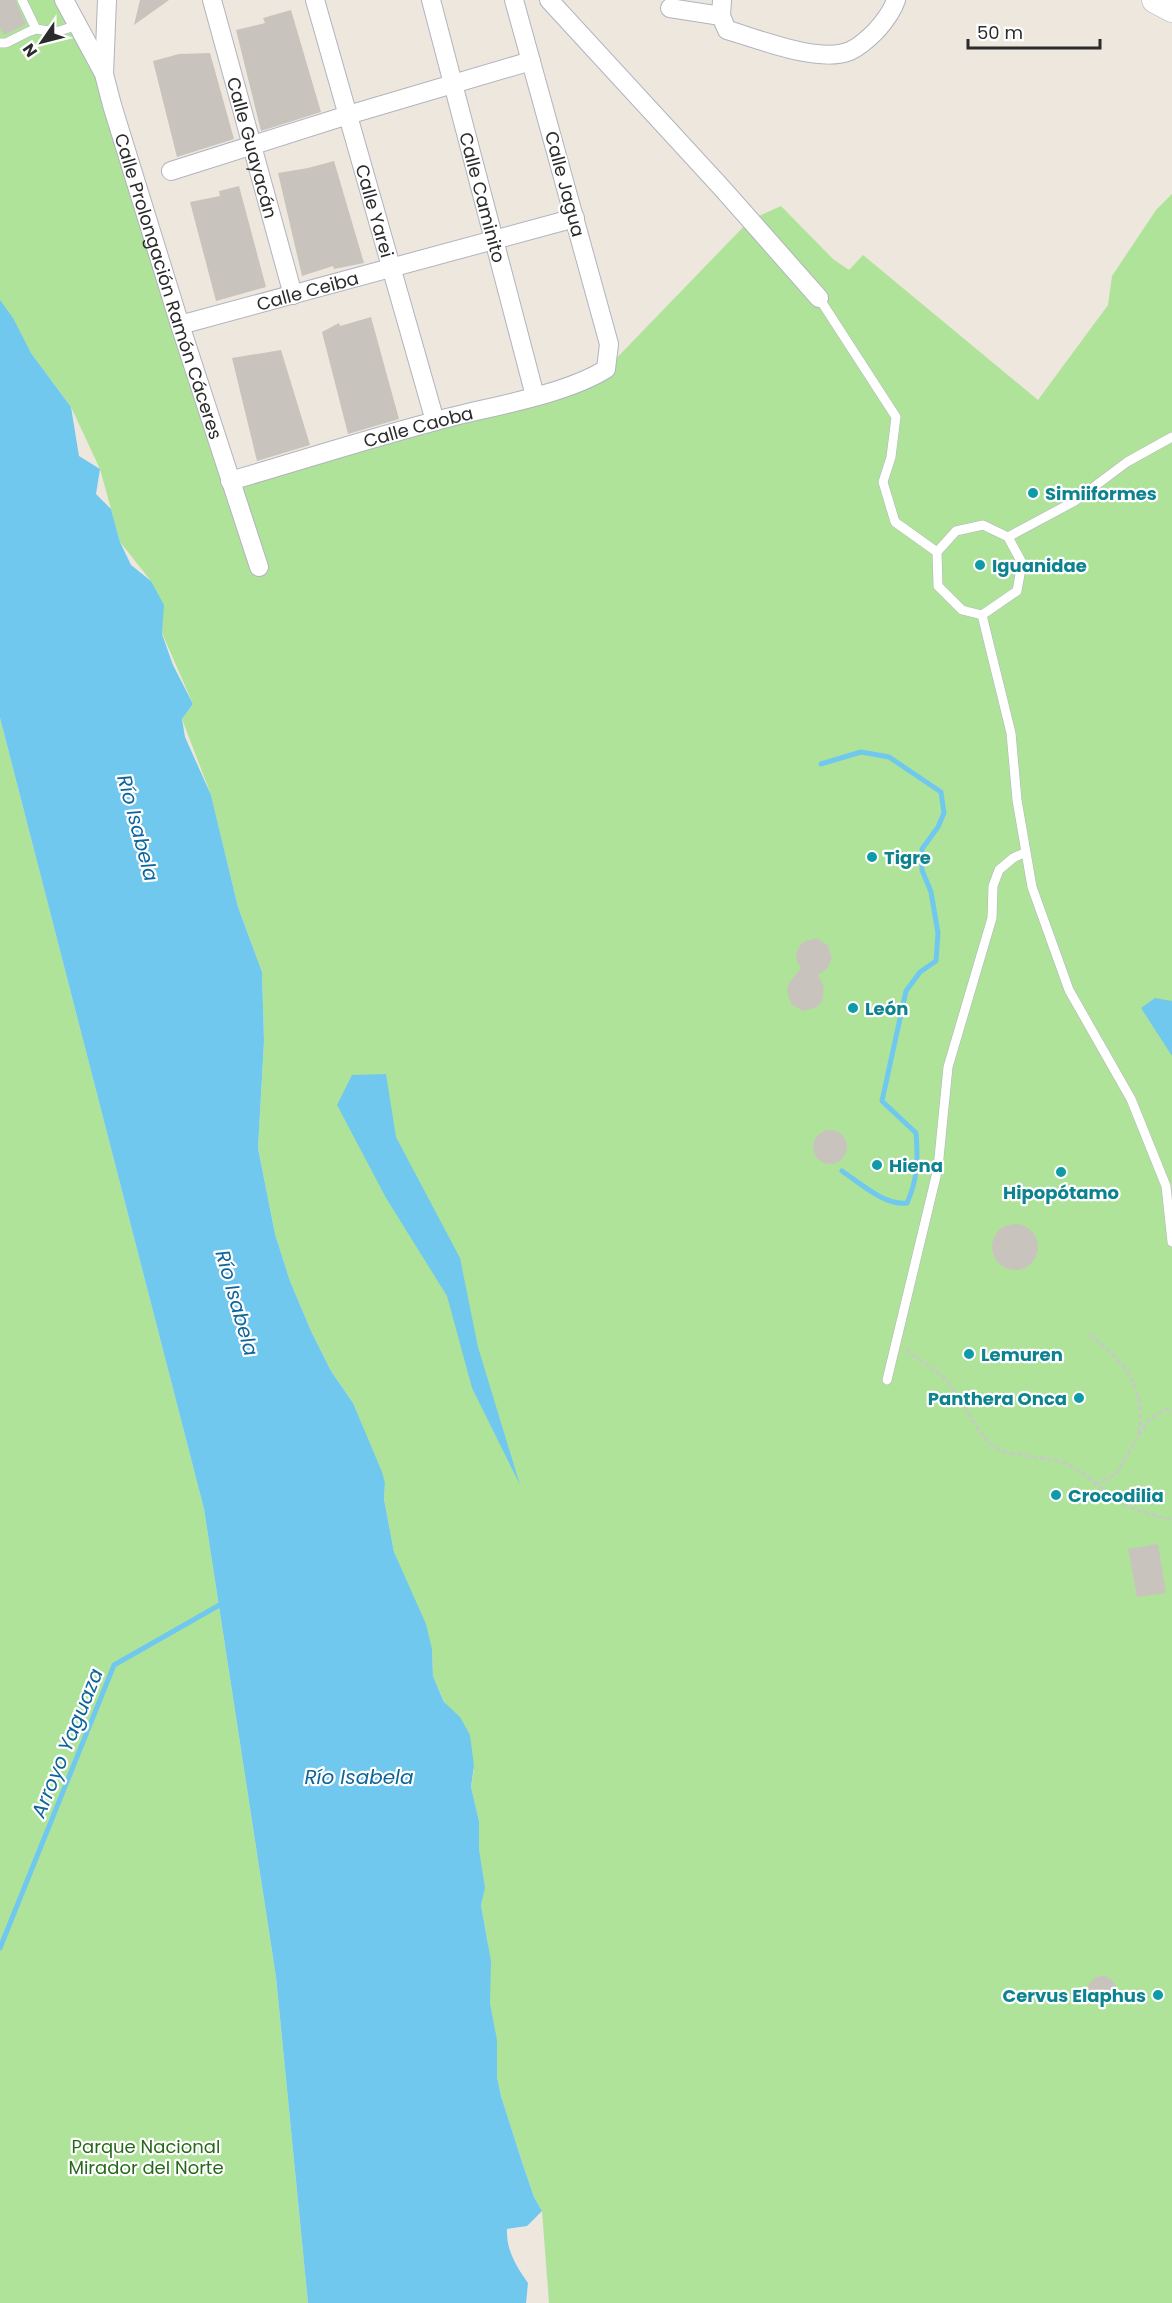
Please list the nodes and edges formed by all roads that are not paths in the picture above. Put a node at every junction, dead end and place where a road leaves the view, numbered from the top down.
1 (64, 0) edge
2 (107, 0) edge
3 (212, 0) edge
4 (315, 0) edge
5 (431, 0) edge
6 (514, 0) edge
7 (549, 0) edge
8 (896, 0) edge
9 (1155, 0) edge
10 (27, 1) edge
11 (670, 8) dead end
12 (721, 8) edge
13 (1172, 9) edge
14 (78, 25) junction
15 (36, 30) junction
16 (0, 43) edge
17 (531, 61) junction
18 (104, 74) junction
19 (453, 83) junction
20 (348, 115) junction
21 (253, 144) junction
22 (171, 171) dead end
23 (575, 218) junction
24 (494, 240) junction
25 (390, 269) junction
26 (293, 295) junction
27 (819, 298) joint
28 (180, 325) junction
29 (606, 369) joint
30 (535, 396) junction
31 (435, 421) junction
32 (1172, 437) edge
33 (230, 481) junction
34 (1008, 537) junction
35 (937, 552) junction
36 (259, 567) dead end
37 (982, 615) junction
38 (1026, 852) junction
39 (1172, 1242) edge
40 (887, 1380) dead end

1 - 14 street
2 - 18 street, Calle Prolongación Ramón Cáceres
3 - 21 street, Calle Guayacán
4 - 20 street, Calle Yarei
5 - 19 street, Calle Caminito
6 - 17 street, Calle Jagua
7 - 27 street
8 - 12 street
9 - 13 main road
10 - 15 lane
11 - 12 street
14 - 15 lane
14 - 18 street
15 - 16 lane
17 - 19 street
17 - 23 street, Calle Jagua
18 - 28 street, Calle Prolongación Ramón Cáceres
19 - 20 street
19 - 24 street, Calle Caminito
20 - 21 street
20 - 25 street, Calle Yarei
21 - 22 street
21 - 26 street, Calle Guayacán
23 - 24 street, Calle Ceiba
23 - 29 street, Calle Jagua
24 - 25 street, Calle Ceiba
24 - 30 street, Calle Caminito
25 - 26 street, Calle Ceiba
25 - 31 street, Calle Yarei
26 - 28 street, Calle Ceiba
27 - 35 lane
28 - 33 street, Calle Prolongación Ramón Cáceres
29 - 30 street, Calle Caoba
30 - 31 street, Calle Caoba
31 - 33 street, Calle Caoba
32 - 34 lane
33 - 36 street, Calle Prolongación Ramón Cáceres
34 - 35 lane
34 - 37 lane
35 - 37 lane
37 - 38 lane
38 - 39 lane
38 - 40 lane

